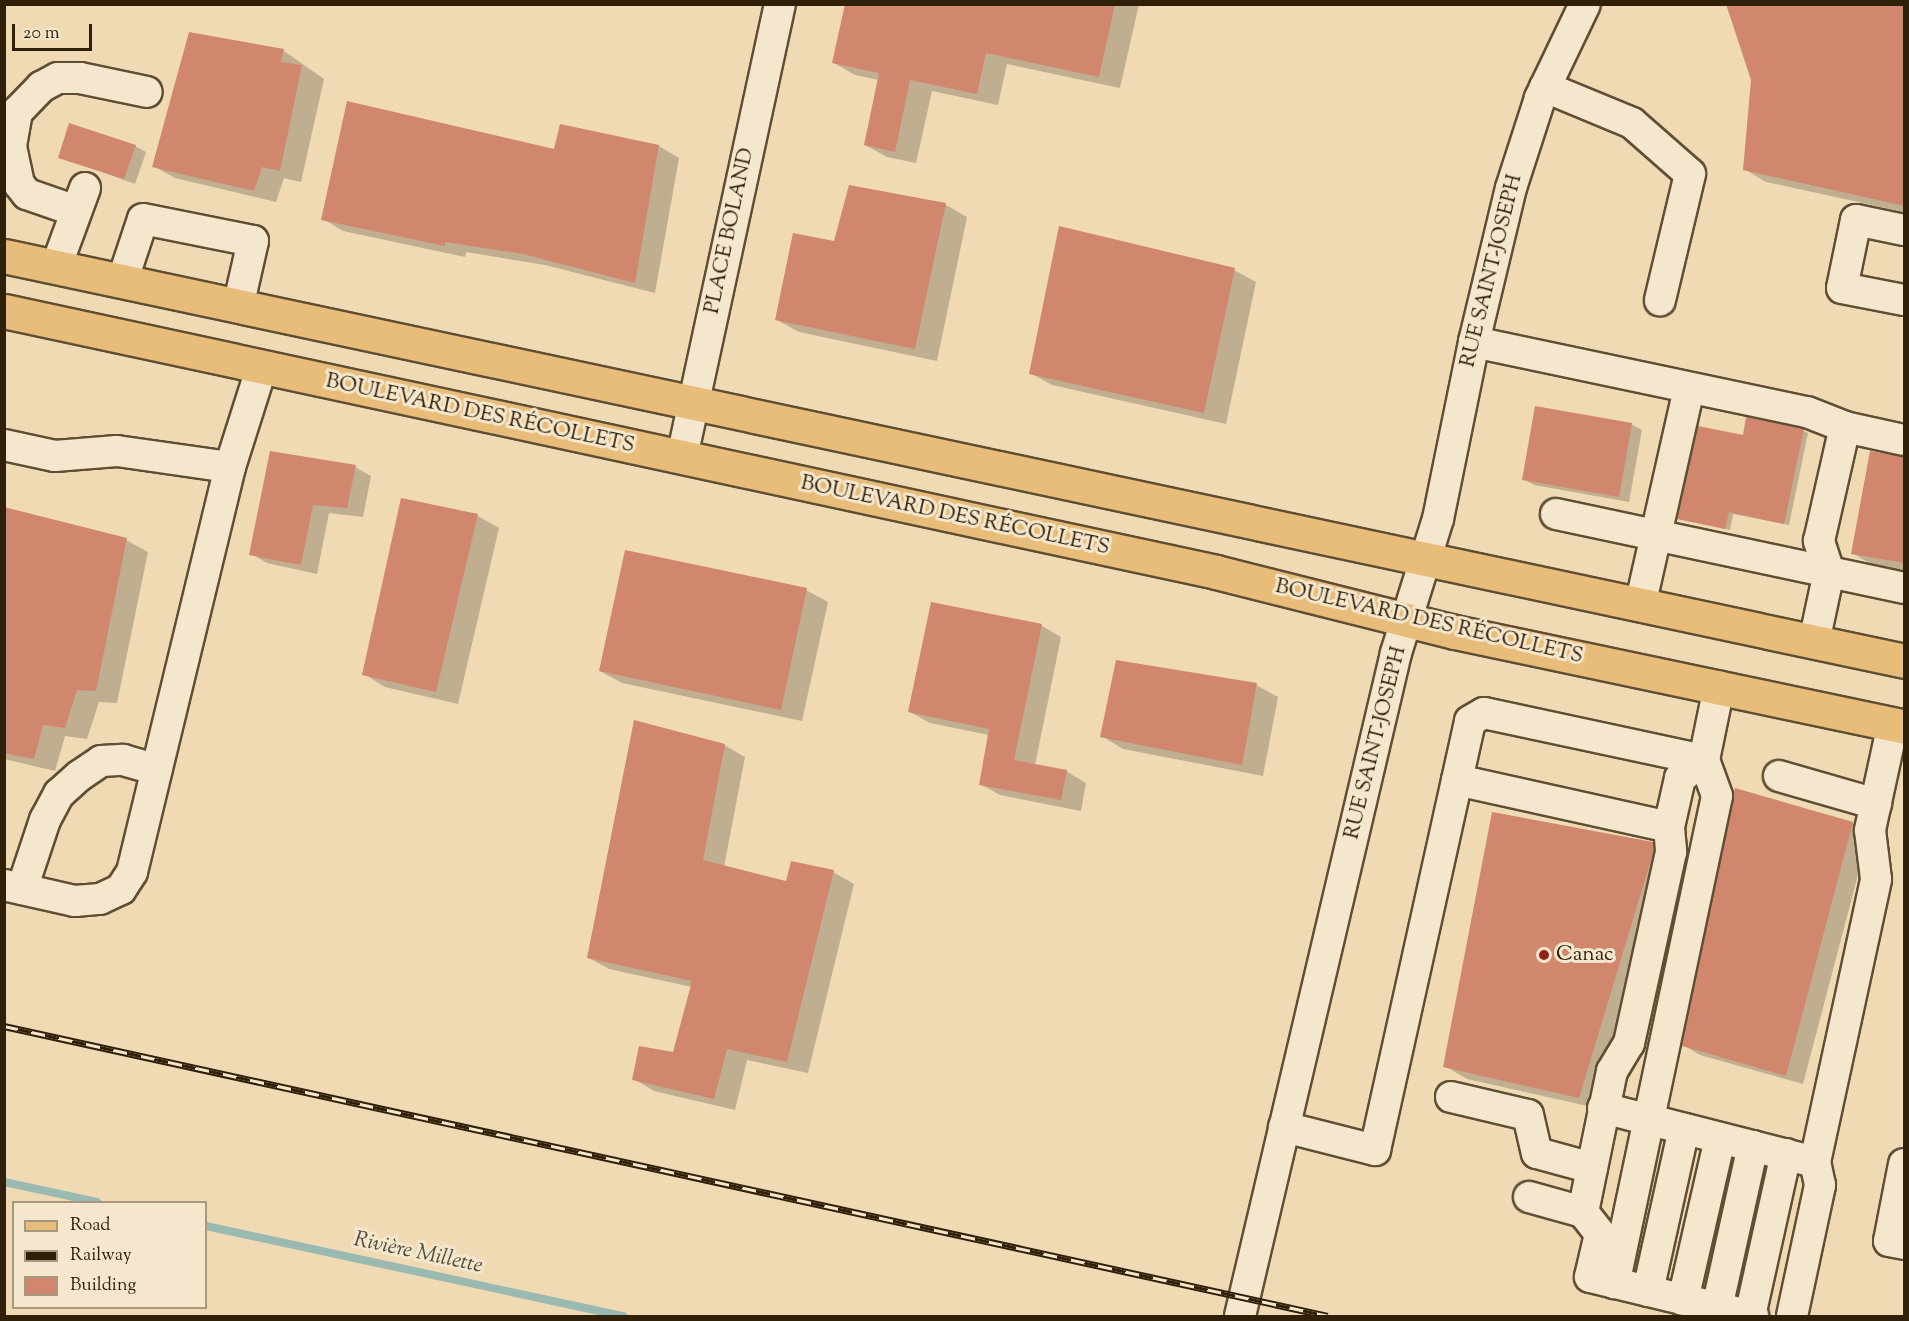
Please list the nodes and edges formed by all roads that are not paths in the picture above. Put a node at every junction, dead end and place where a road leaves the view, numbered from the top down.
1 (780, 4) edge
2 (1585, 4) edge
3 (1545, 87) junction
4 (147, 92) dead end
5 (1905, 230) edge
6 (10, 251) edge
7 (56, 267) junction
8 (122, 282) junction
9 (1660, 300) dead end
10 (1905, 300) edge
11 (238, 307) junction
12 (4, 311) edge
13 (1474, 342) junction
14 (262, 366) junction
15 (1689, 388) junction
16 (693, 404) junction
17 (1845, 427) junction
18 (1905, 440) edge
19 (4, 445) edge
20 (682, 457) junction
21 (230, 467) junction
22 (1556, 514) dead end
23 (1656, 535) junction
24 (1426, 560) junction
25 (1829, 572) junction
26 (1905, 588) edge
27 (1640, 606) junction
28 (1408, 619) junction
29 (1814, 642) junction
30 (1905, 661) edge
31 (1719, 687) junction
32 (1899, 726) edge
33 (1704, 760) junction
34 (157, 770) junction
35 (1779, 776) dead end
36 (1457, 780) junction
37 (1876, 804) junction
38 (1669, 827) junction
39 (13, 887) edge
40 (1656, 921) junction
41 (1689, 929) junction
42 (1451, 1097) dead end
43 (1603, 1108) junction
44 (1649, 1120) junction
45 (1284, 1127) junction
46 (1684, 1129) junction
47 (1720, 1138) junction
48 (1753, 1146) junction
49 (1786, 1154) junction
50 (1815, 1162) junction
51 (1905, 1164) edge
52 (1592, 1168) junction
53 (1529, 1197) dead end
54 (1583, 1212) junction
55 (1905, 1244) edge
56 (1614, 1283) junction
57 (1648, 1291) junction
58 (1683, 1300) junction
59 (1717, 1308) junction
60 (1752, 1316) edge
61 (1240, 1317) edge
62 (1792, 1317) edge

1 - 16 street, PLACE BOLAND
2 - 3 street, RUE SAINT-JOSEPH
3 - 9 street
3 - 13 street, RUE SAINT-JOSEPH
4 - 7 street
5 - 10 street
6 - 7 main road
7 - 8 main road
8 - 11 main road
8 - 11 street
11 - 16 main road
12 - 14 main road, BOULEVARD DES RÉCOLLETS
13 - 15 street
13 - 24 street, RUE SAINT-JOSEPH
14 - 20 main road, BOULEVARD DES RÉCOLLETS
14 - 21 street
15 - 17 street
15 - 23 street
16 - 20 street, PLACE BOLAND
16 - 24 main road
17 - 18 street
17 - 25 street
19 - 21 street
20 - 28 main road, BOULEVARD DES RÉCOLLETS
21 - 34 street
22 - 23 street
23 - 25 street
23 - 27 street
24 - 27 main road
24 - 28 street, RUE SAINT-JOSEPH
25 - 26 street
25 - 29 street
27 - 29 main road
28 - 31 main road, BOULEVARD DES RÉCOLLETS
28 - 45 street, RUE SAINT-JOSEPH
29 - 30 main road
31 - 32 main road, BOULEVARD DES RÉCOLLETS
31 - 33 street
32 - 37 street
33 - 36 street
33 - 38 street
33 - 41 street
34 - 39 street
34 - 39 street
35 - 37 street
36 - 38 street
36 - 45 street
37 - 50 street
38 - 40 street
40 - 41 street
40 - 43 street
41 - 44 street
42 - 52 street
43 - 44 street
43 - 52 street
44 - 46 street
44 - 56 street
45 - 61 street, RUE SAINT-JOSEPH
46 - 47 street
46 - 57 street
47 - 48 street
47 - 58 street
48 - 49 street
48 - 59 street
49 - 50 street
49 - 60 street
50 - 62 street
51 - 55 street
52 - 54 street
53 - 54 street
54 - 56 street
56 - 57 street
57 - 58 street
58 - 59 street
59 - 60 street

